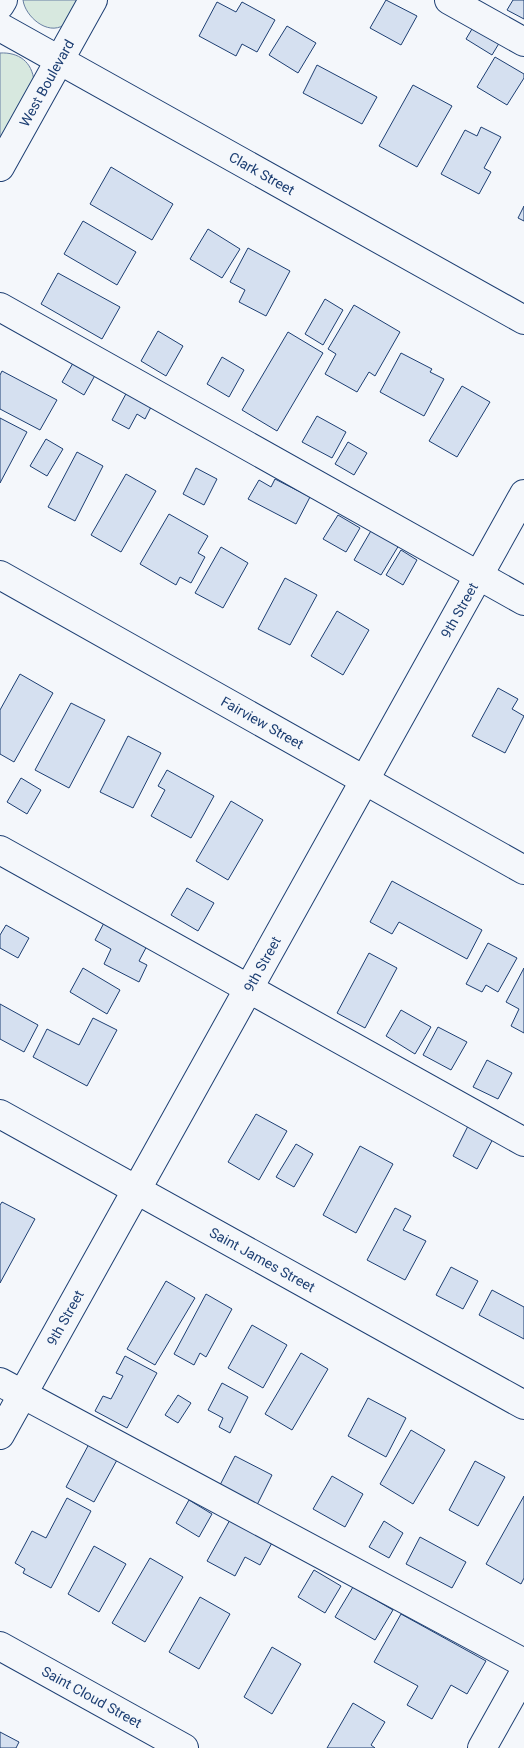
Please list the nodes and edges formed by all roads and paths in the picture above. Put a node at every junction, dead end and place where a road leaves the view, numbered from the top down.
1 (3, 0) edge
2 (93, 0) edge
3 (449, 0) edge
4 (0, 5) edge
5 (0, 28) edge
6 (524, 42) edge
7 (59, 61) junction
8 (0, 167) edge
9 (0, 307) edge
10 (524, 320) edge
11 (524, 494) edge
12 (0, 576) edge
13 (479, 576) junction
14 (524, 601) edge
15 (364, 781) junction
16 (0, 850) edge
17 (524, 870) edge
18 (249, 990) junction
19 (0, 1114) edge
20 (524, 1142) edge
21 (137, 1191) junction
22 (11, 1388) edge
23 (524, 1405) edge
24 (0, 1435) edge
25 (0, 1646) edge
26 (524, 1663) edge
27 (524, 1673) edge
28 (184, 1748) edge
29 (482, 1748) edge

1 - 4 main road
2 - 7 main road, West Boulevard
3 - 6 main road
5 - 7 main road, Clark Street
7 - 8 main road, West Boulevard
7 - 10 main road, Clark Street
9 - 13 main road
11 - 13 main road, 9th Street
12 - 15 main road, Fairview Street
13 - 14 main road
13 - 15 main road, 9th Street
15 - 17 main road, Fairview Street
15 - 18 main road, 9th Street
16 - 18 main road
18 - 20 main road
18 - 21 main road, 9th Street
19 - 21 main road, Saint James Street
21 - 22 main road, 9th Street
21 - 23 main road, Saint James Street
22 - 24 main road, 9th Street
22 - 26 main road
25 - 28 main road, Saint Cloud Street
27 - 29 main road

